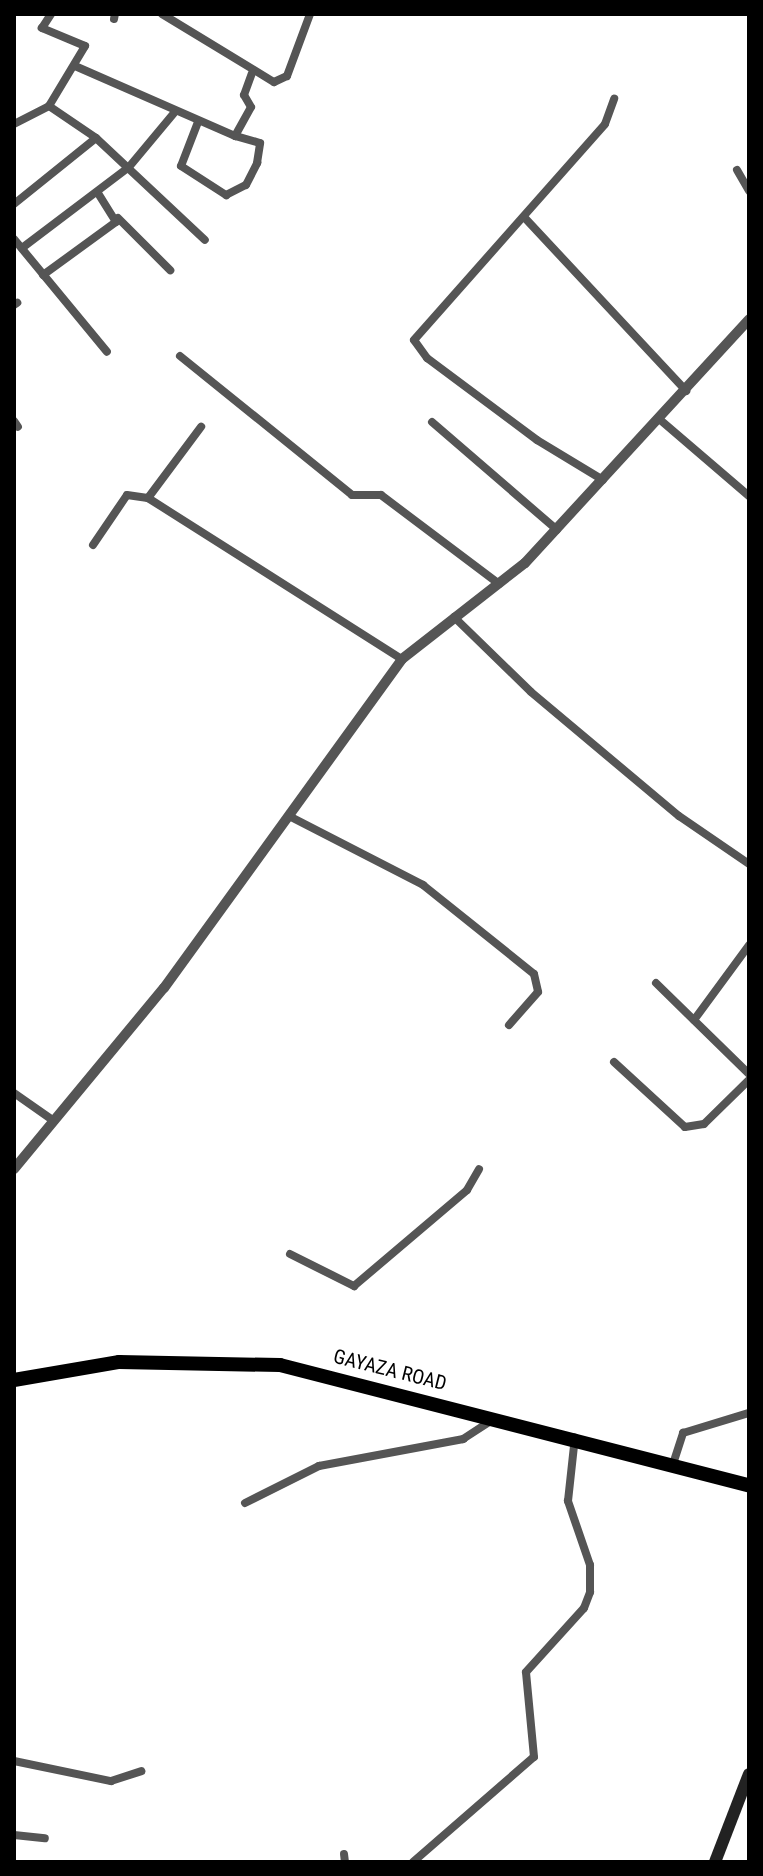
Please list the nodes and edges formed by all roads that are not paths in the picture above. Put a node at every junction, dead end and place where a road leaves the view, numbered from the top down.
1 (51, 14) edge
2 (162, 14) edge
3 (310, 14) edge
4 (75, 66) junction
5 (252, 73) junction
6 (614, 99) dead end
7 (49, 106) junction
8 (174, 113) junction
9 (198, 122) junction
10 (14, 124) edge
11 (235, 136) junction
12 (96, 138) junction
13 (129, 167) junction
14 (737, 170) dead end
15 (749, 191) edge
16 (98, 193) junction
17 (14, 204) edge
18 (524, 217) junction
19 (118, 218) junction
20 (14, 239) edge
21 (205, 240) dead end
22 (22, 248) junction
23 (170, 270) dead end
24 (43, 275) junction
25 (749, 319) edge
26 (107, 352) dead end
27 (180, 356) dead end
28 (686, 391) junction
29 (658, 418) junction
30 (432, 422) dead end
31 (201, 427) dead end
32 (603, 480) junction
33 (749, 496) edge
34 (148, 498) junction
35 (557, 530) junction
36 (93, 545) dead end
37 (499, 584) junction
38 (454, 617) junction
39 (402, 659) junction
40 (289, 816) junction
41 (749, 864) edge
42 (749, 945) edge
43 (741, 957) junction
44 (749, 964) edge
45 (656, 983) dead end
46 (694, 1020) junction
47 (509, 1025) dead end
48 (614, 1062) dead end
49 (749, 1077) edge
50 (14, 1093) edge
51 (54, 1121) junction
52 (14, 1169) edge
53 (479, 1169) dead end
54 (290, 1254) dead end
55 (14, 1380) edge
56 (749, 1413) edge
57 (495, 1417) junction
58 (575, 1437) junction
59 (673, 1464) junction
60 (749, 1485) edge
61 (245, 1503) dead end
62 (14, 1761) edge
63 (141, 1771) dead end
64 (749, 1774) edge
65 (14, 1835) edge
66 (45, 1838) dead end
67 (413, 1862) edge
68 (715, 1862) edge

1 - 4 street
2 - 5 street
3 - 5 street
4 - 7 street
4 - 8 street
5 - 11 street
6 - 18 street
7 - 10 street
7 - 12 street
8 - 9 street
8 - 13 street
9 - 11 street
9 - 11 street
12 - 13 street
12 - 17 street
13 - 16 street
13 - 21 street
14 - 15 street
16 - 19 street
16 - 22 street
18 - 28 street
18 - 32 street
19 - 23 street
19 - 24 street
20 - 22 street
22 - 24 street
24 - 26 street
25 - 28 street
27 - 37 street
28 - 29 street
29 - 32 street
29 - 33 street
30 - 35 street
31 - 34 street
32 - 35 street
34 - 36 street
34 - 39 street
35 - 37 street
37 - 38 street
38 - 39 street
38 - 41 street
39 - 40 street
40 - 47 street
40 - 51 street
42 - 43 street
43 - 44 street
43 - 46 street
45 - 46 street
46 - 49 street
48 - 49 street
50 - 51 street
51 - 52 street
53 - 54 street
55 - 57 main road, GAYAZA ROAD
56 - 59 street
57 - 58 main road, GAYAZA ROAD
57 - 61 street
58 - 59 main road, GAYAZA ROAD
58 - 67 street
59 - 60 main road, GAYAZA ROAD
62 - 63 street
64 - 68 main road
65 - 66 street

